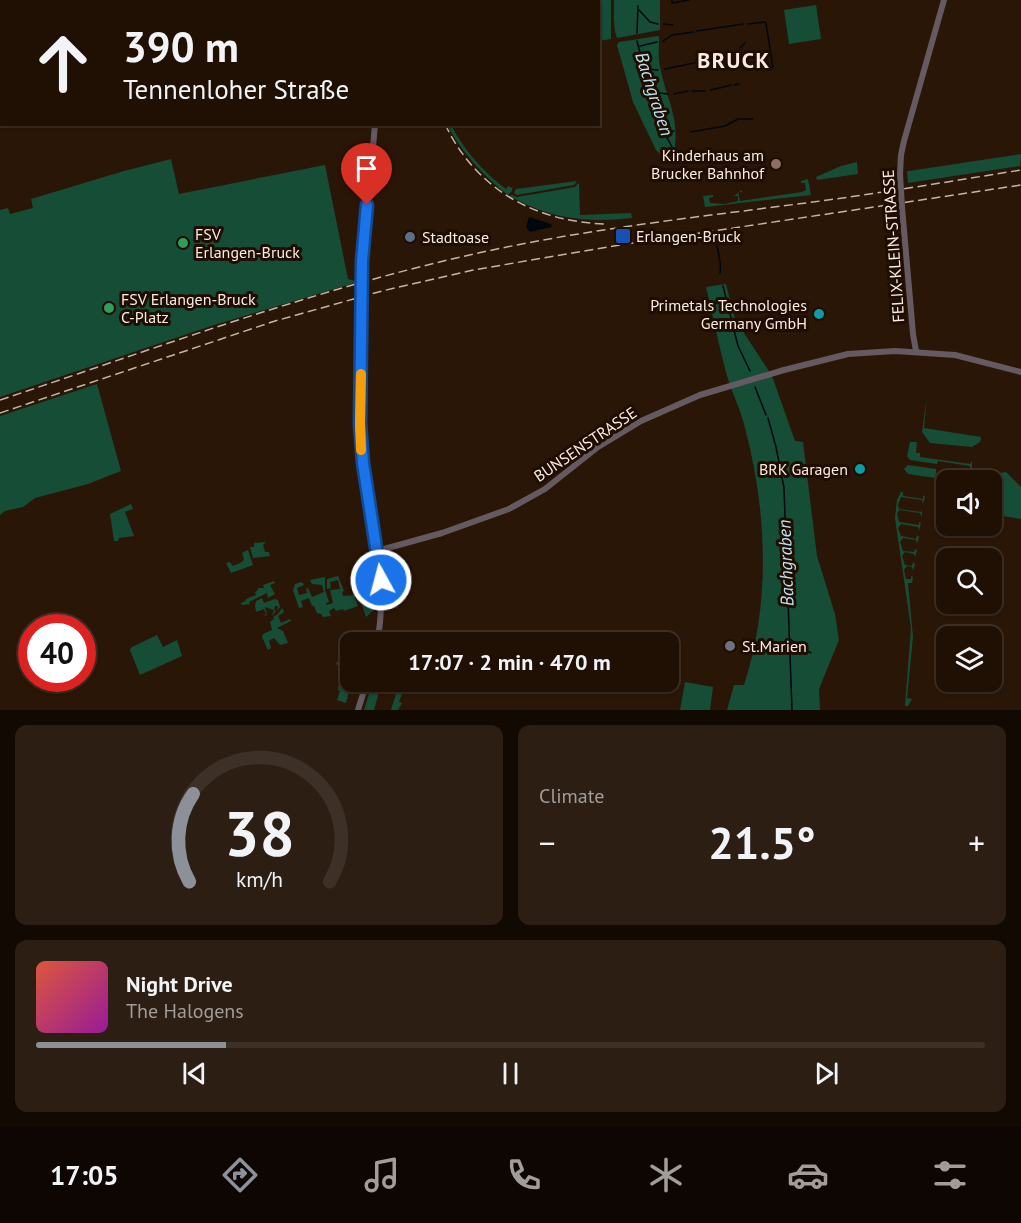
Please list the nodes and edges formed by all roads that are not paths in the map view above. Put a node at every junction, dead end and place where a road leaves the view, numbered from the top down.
1 (944, 0) edge
2 (375, 126) edge
3 (916, 351) junction
4 (1021, 372) edge
5 (377, 551) junction
6 (378, 632) edge
7 (364, 692) edge
8 (358, 710) edge

1 - 3 street, FELIX-KLEIN-STRASSE, bridge
2 - 5 street, bridge
3 - 4 street, BUNSENSTRASSE
3 - 5 street, BUNSENSTRASSE
5 - 6 street
7 - 8 street

